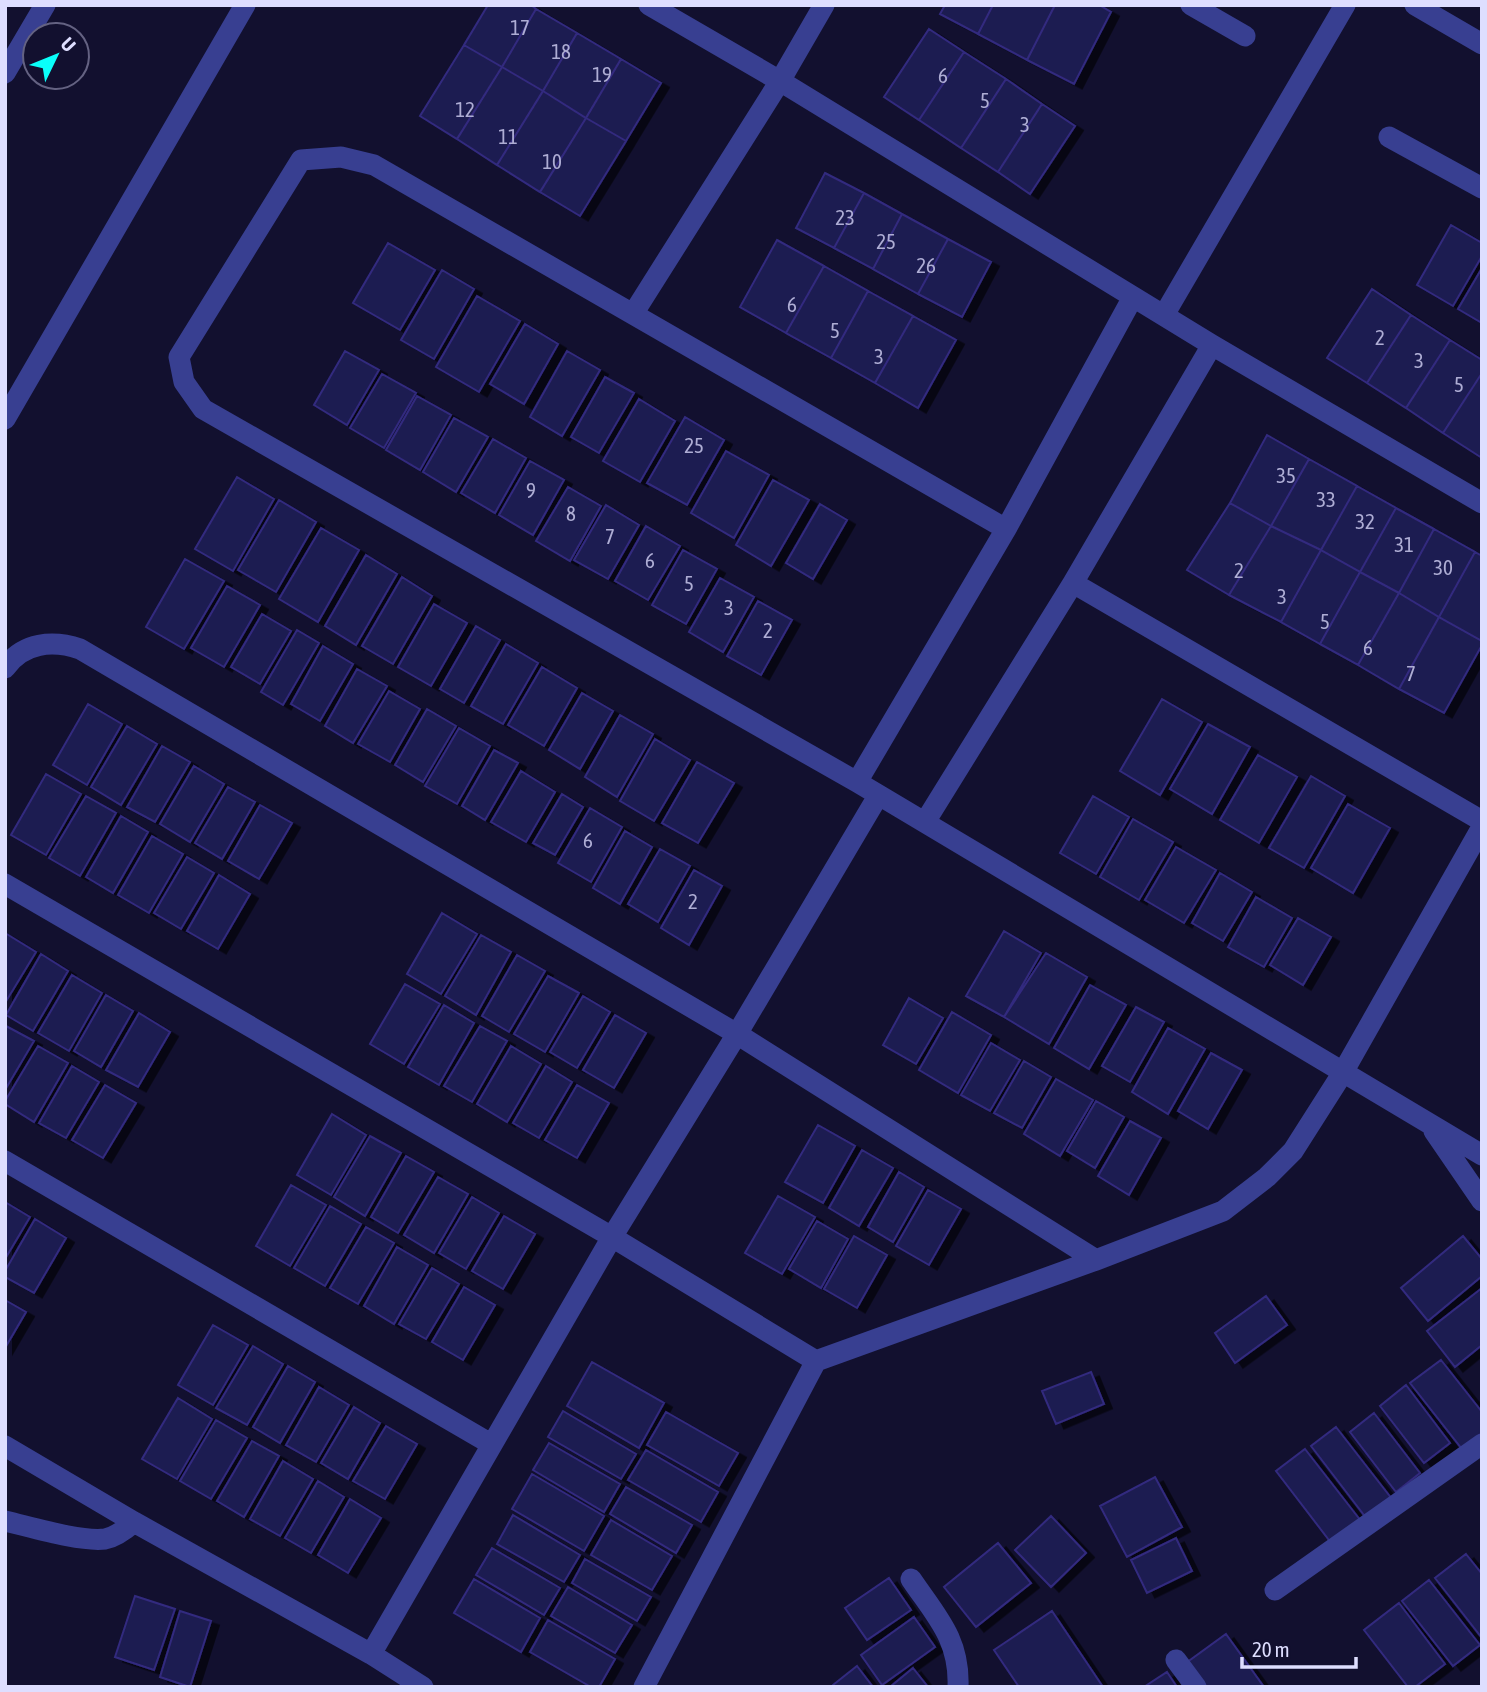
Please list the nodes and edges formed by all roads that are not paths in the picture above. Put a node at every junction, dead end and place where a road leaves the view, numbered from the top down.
1 (45, 5) edge
2 (245, 5) edge
3 (649, 5) edge
4 (824, 5) edge
5 (1191, 5) edge
6 (1345, 5) edge
7 (1415, 5) edge
8 (1245, 36) dead end
9 (1482, 44) edge
10 (5, 74) edge
11 (780, 81) junction
12 (1389, 137) dead end
13 (1482, 188) edge
14 (1133, 297) junction
15 (633, 314) junction
16 (1164, 315) junction
17 (1212, 345) junction
18 (5, 419) edge
19 (1482, 503) edge
20 (1006, 528) junction
21 (1073, 583) junction
22 (5, 668) edge
23 (857, 782) junction
24 (878, 796) junction
25 (1482, 821) edge
26 (925, 822) junction
27 (1482, 827) edge
28 (5, 884) edge
29 (737, 1034) junction
30 (1342, 1074) junction
31 (1432, 1127) junction
32 (1482, 1156) edge
33 (5, 1161) edge
34 (1482, 1201) edge
35 (612, 1237) junction
36 (1097, 1260) junction
37 (816, 1362) junction
38 (491, 1444) junction
39 (1482, 1444) edge
40 (5, 1446) edge
41 (5, 1521) edge
42 (134, 1522) junction
43 (911, 1579) dead end
44 (1275, 1590) dead end
45 (370, 1654) junction
46 (1176, 1660) dead end
47 (423, 1687) edge
48 (644, 1687) edge
49 (958, 1687) edge
50 (1196, 1687) edge

1 - 10 street
2 - 18 street
3 - 11 street
4 - 11 street
5 - 8 street
6 - 16 street
7 - 9 street
11 - 14 street
11 - 15 street
12 - 13 street
14 - 16 street
14 - 20 street
15 - 20 street
15 - 23 street
16 - 17 street
17 - 19 street
17 - 21 street
20 - 23 street
21 - 25 street
21 - 26 street
22 - 29 street
23 - 24 street
24 - 26 street
24 - 29 street
26 - 30 street
27 - 30 street
28 - 35 street
29 - 35 street
29 - 36 street
30 - 31 street
30 - 36 street
31 - 32 street
31 - 34 street
33 - 38 street
35 - 37 street
35 - 38 street
36 - 37 street
37 - 48 street
38 - 45 street
39 - 44 street
40 - 42 street
41 - 42 street
42 - 45 street
43 - 49 street
45 - 47 street
46 - 50 street

